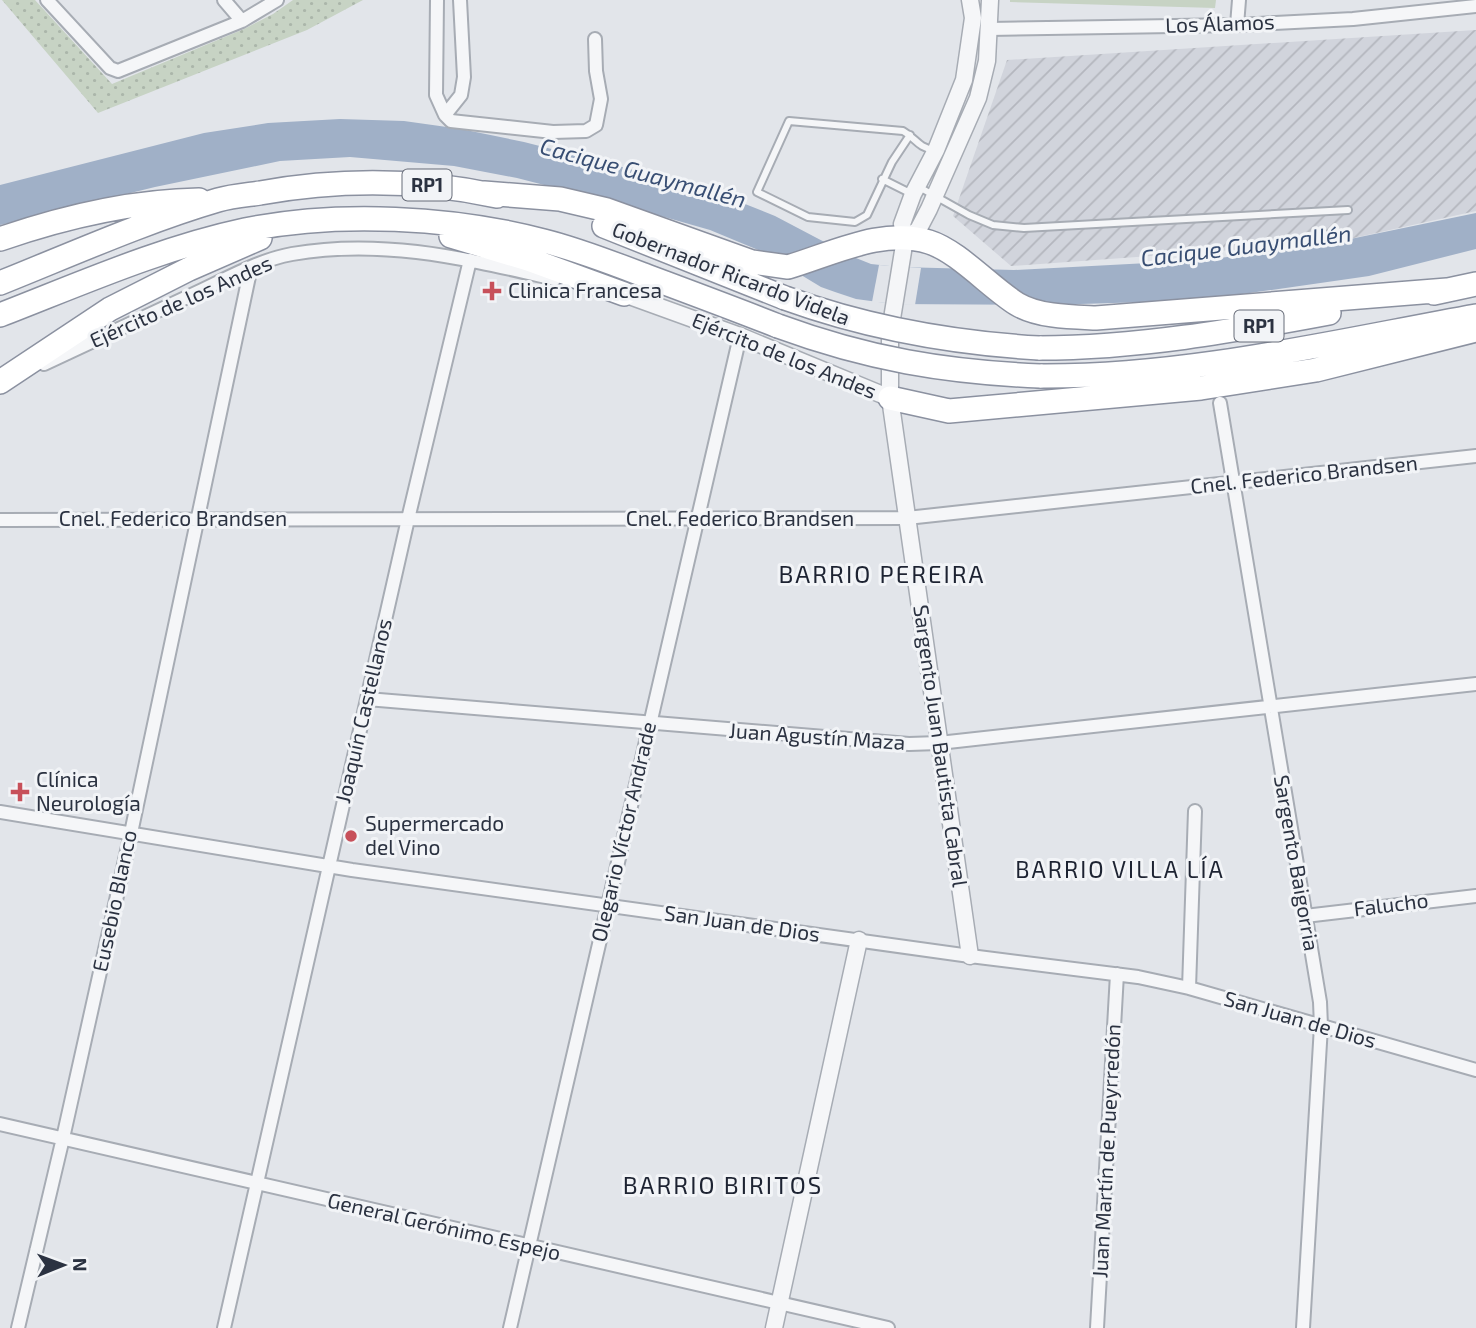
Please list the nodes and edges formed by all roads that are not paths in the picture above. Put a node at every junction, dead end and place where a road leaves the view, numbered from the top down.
1 (47, 0) edge
2 (224, 0) edge
3 (277, 0) edge
4 (437, 0) edge
5 (460, 0) edge
6 (990, 0) edge
7 (1239, 0) edge
8 (972, 3) edge
9 (1476, 6) edge
10 (242, 21) junction
11 (1237, 25) junction
12 (989, 29) junction
13 (595, 39) dead end
14 (971, 44) junction
15 (445, 115) junction
16 (910, 135) junction
17 (936, 150) junction
18 (883, 179) junction
19 (915, 190) junction
20 (484, 193) junction
21 (935, 195) junction
22 (220, 200) junction
23 (1348, 210) dead end
24 (376, 219) junction
25 (295, 224) junction
26 (0, 239) edge
27 (905, 239) junction
28 (471, 260) junction
29 (251, 267) junction
30 (0, 283) edge
31 (1476, 284) edge
32 (1447, 290) junction
33 (624, 294) junction
34 (0, 315) edge
35 (1476, 316) edge
36 (1476, 330) edge
37 (740, 336) junction
38 (0, 383) edge
39 (890, 398) junction
40 (1220, 403) dead end
41 (1476, 456) edge
42 (1233, 483) junction
43 (696, 518) junction
44 (907, 518) junction
45 (196, 519) junction
46 (408, 519) junction
47 (0, 520) edge
48 (1476, 684) edge
49 (367, 699) junction
50 (1270, 706) junction
51 (648, 723) junction
52 (939, 743) junction
53 (1195, 811) dead end
54 (0, 812) edge
55 (131, 833) junction
56 (329, 866) junction
57 (1476, 896) edge
58 (607, 906) junction
59 (1305, 915) junction
60 (859, 940) junction
61 (970, 956) junction
62 (1117, 974) junction
63 (1189, 989) junction
64 (1321, 1026) junction
65 (1476, 1070) edge
66 (0, 1124) edge
67 (63, 1138) junction
68 (257, 1183) junction
69 (528, 1247) junction
70 (779, 1303) junction
71 (18, 1328) edge
72 (224, 1328) edge
73 (510, 1328) edge
74 (774, 1328) edge
75 (888, 1328) edge
76 (1097, 1328) edge
77 (1303, 1328) edge

1 - 10 street
2 - 10 street
3 - 10 street
4 - 15 street
5 - 15 street
6 - 12 street
7 - 11 street
8 - 14 street, Sargento Juan Bautista Cabral
9 - 11 street, Los Álamos
11 - 12 street, Los Álamos
12 - 14 street
12 - 21 street
13 - 15 street
14 - 17 street, Sargento Juan Bautista Cabral
16 - 17 lane
16 - 18 lane
16 - 18 lane
17 - 19 street, Sargento Juan Bautista Cabral
18 - 19 lane
19 - 21 lane
19 - 27 street, Sargento Juan Bautista Cabral
20 - 22 highway, Gobernador Ricardo Videla / RP1
20 - 27 highway
20 - 32 highway, Gobernador Ricardo Videla / RP1, bridge
21 - 23 lane
21 - 27 street
22 - 26 highway
22 - 30 highway, Gobernador Ricardo Videla / RP1
24 - 25 highway, Gobernador Ricardo Videla / RP1
24 - 33 highway
24 - 35 highway, Gobernador Ricardo Videla / RP1, bridge
25 - 34 highway, Gobernador Ricardo Videla / RP1
25 - 38 highway
27 - 32 highway
27 - 39 street, Sargento Juan Bautista Cabral
28 - 29 street, Ejército de los Andes
28 - 33 street, Ejército de los Andes
28 - 46 street, Joaquín Castellanos
29 - 38 street, Ejército de los Andes
29 - 45 street, Eusebio Blanco
31 - 32 highway, Gobernador Ricardo Videla / RP1
33 - 37 street, Ejército de los Andes
36 - 39 highway
37 - 39 street, Ejército de los Andes
37 - 43 street, Olegario Víctor Andrade
39 - 44 street, Sargento Juan Bautista Cabral
40 - 42 street, Sargento Baigorria
41 - 42 street, Cnel. Federico Brandsen
42 - 44 street, Cnel. Federico Brandsen
42 - 50 street, Sargento Baigorria
43 - 44 street, Cnel. Federico Brandsen
43 - 46 street, Cnel. Federico Brandsen
43 - 51 street, Olegario Víctor Andrade
44 - 52 street, Sargento Juan Bautista Cabral
45 - 46 street, Cnel. Federico Brandsen
45 - 47 street, Cnel. Federico Brandsen
45 - 55 street, Eusebio Blanco
46 - 49 street, Joaquín Castellanos
48 - 50 street, Juan Agustín Maza
49 - 51 street, Juan Agustín Maza
49 - 56 street, Joaquín Castellanos
50 - 52 street, Juan Agustín Maza
50 - 59 street, Sargento Baigorria
51 - 52 street, Juan Agustín Maza
51 - 58 street, Olegario Víctor Andrade
52 - 61 street, Sargento Juan Bautista Cabral
53 - 63 street
54 - 55 street, San Juan de Dios
55 - 56 street, San Juan de Dios
55 - 67 street, Eusebio Blanco
56 - 58 street, San Juan de Dios
56 - 68 street, Joaquín Castellanos
57 - 59 street, Falucho
58 - 60 street, San Juan de Dios
58 - 69 street, Olegario Víctor Andrade
59 - 64 street, Sargento Baigorria
60 - 61 street, San Juan de Dios
60 - 70 street
61 - 62 street, San Juan de Dios
62 - 63 street, San Juan de Dios
62 - 76 street, Juan Martín de Pueyrredón
63 - 64 street, San Juan de Dios
64 - 65 street, San Juan de Dios
64 - 77 street, Sargento Baigorria
66 - 67 street, General Gerónimo Espejo
67 - 68 street, General Gerónimo Espejo
67 - 71 street, Eusebio Blanco
68 - 69 street, General Gerónimo Espejo
68 - 72 street, Joaquín Castellanos
69 - 70 street, General Gerónimo Espejo
69 - 73 street, Olegario Víctor Andrade
70 - 74 street
70 - 75 street, General Gerónimo Espejo

